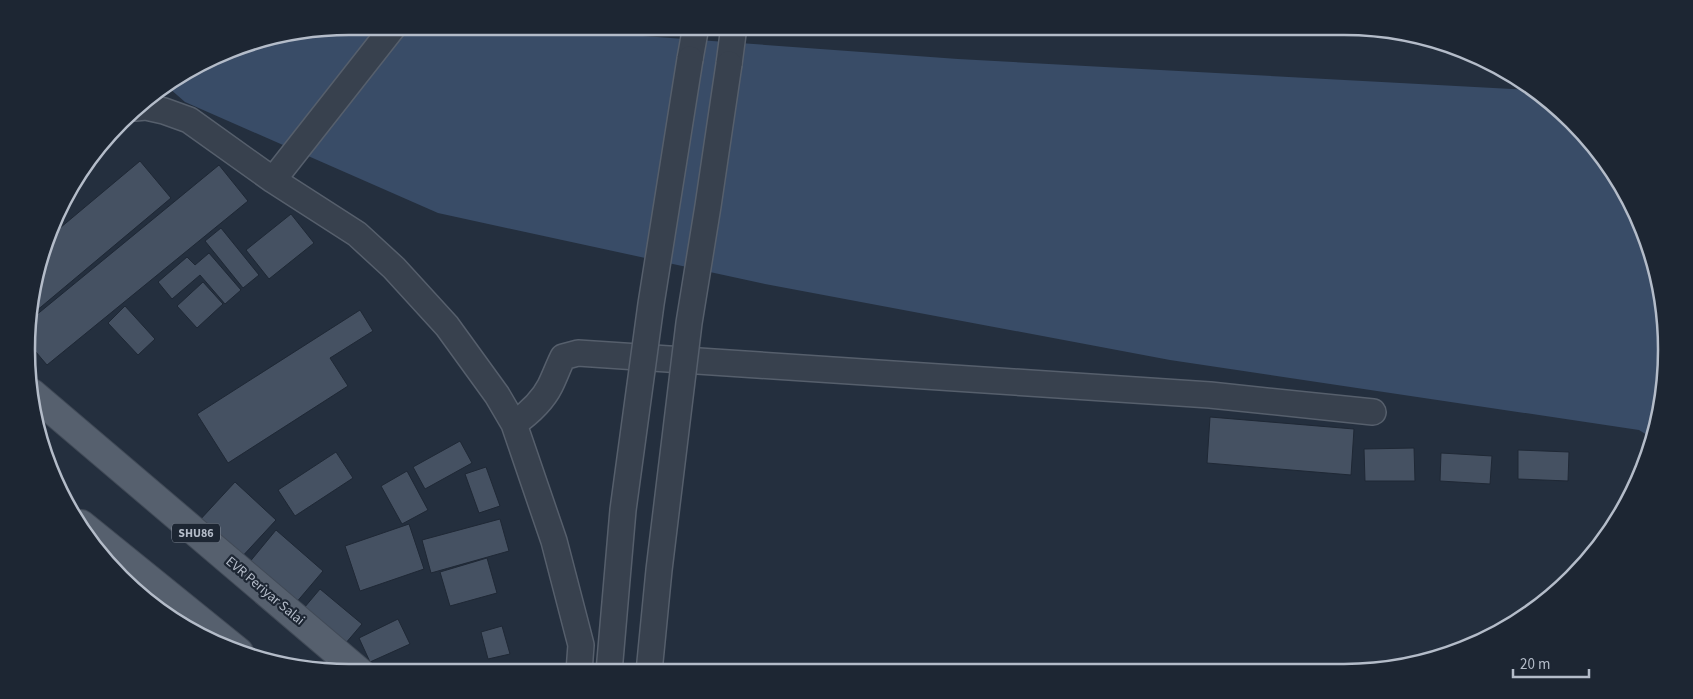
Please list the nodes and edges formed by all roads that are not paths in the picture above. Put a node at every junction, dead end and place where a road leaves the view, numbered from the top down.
1 (387, 35) edge
2 (694, 35) edge
3 (733, 35) edge
4 (150, 107) edge
5 (274, 180) junction
6 (39, 399) edge
7 (1373, 412) dead end
8 (514, 424) junction
9 (99, 540) edge
10 (219, 636) edge
11 (350, 664) edge
12 (580, 664) edge
13 (610, 664) edge
14 (650, 664) edge

1 - 5 street
2 - 13 street, bridge
3 - 14 street, bridge
4 - 5 street
5 - 8 street
6 - 11 main road, EVR Periyar Salai / SHU86
7 - 8 street
8 - 12 street
9 - 10 main road

